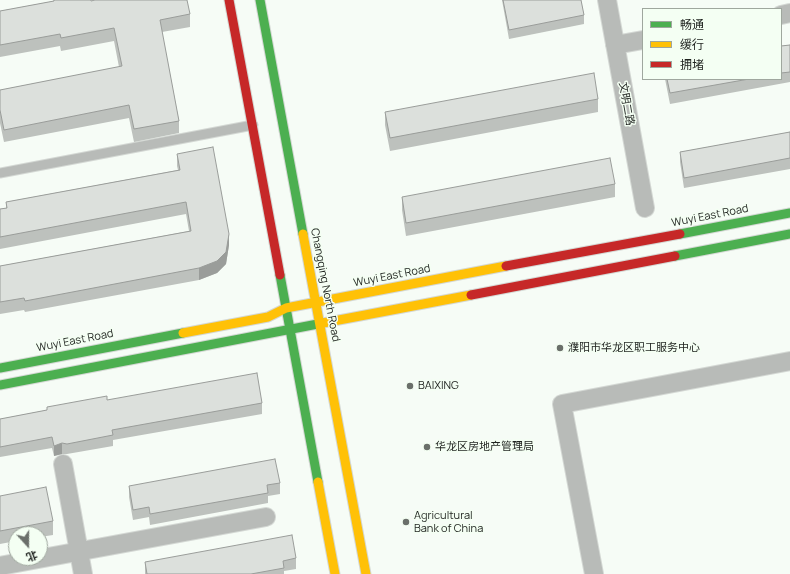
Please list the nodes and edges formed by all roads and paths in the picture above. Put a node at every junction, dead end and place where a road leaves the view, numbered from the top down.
1 (229, 0) edge
2 (260, 0) edge
3 (607, 0) edge
4 (642, 40) edge
5 (615, 45) junction
6 (253, 125) junction
7 (0, 173) edge
8 (645, 208) dead end
9 (790, 213) edge
10 (790, 234) edge
11 (316, 302) junction
12 (286, 308) junction
13 (320, 325) junction
14 (290, 330) junction
15 (790, 361) edge
16 (0, 368) edge
17 (0, 385) edge
18 (63, 464) dead end
19 (266, 517) dead end
20 (79, 552) junction
21 (0, 566) edge
22 (83, 574) edge
23 (335, 574) edge
24 (366, 574) edge
25 (594, 574) edge

1 - 6 street
2 - 11 street, Changqing North Road
3 - 5 street, 文明二路
4 - 5 street
5 - 8 street, 文明二路
6 - 7 lane
6 - 12 street
9 - 11 street, Wuyi East Road
10 - 13 street
11 - 12 street, Wuyi East Road
11 - 13 street, Changqing North Road
12 - 14 street
12 - 16 street, Wuyi East Road
13 - 14 street
13 - 24 street, Changqing North Road
14 - 17 street
14 - 23 street
15 - 25 street
18 - 20 street
19 - 20 street
20 - 21 street
20 - 22 street

